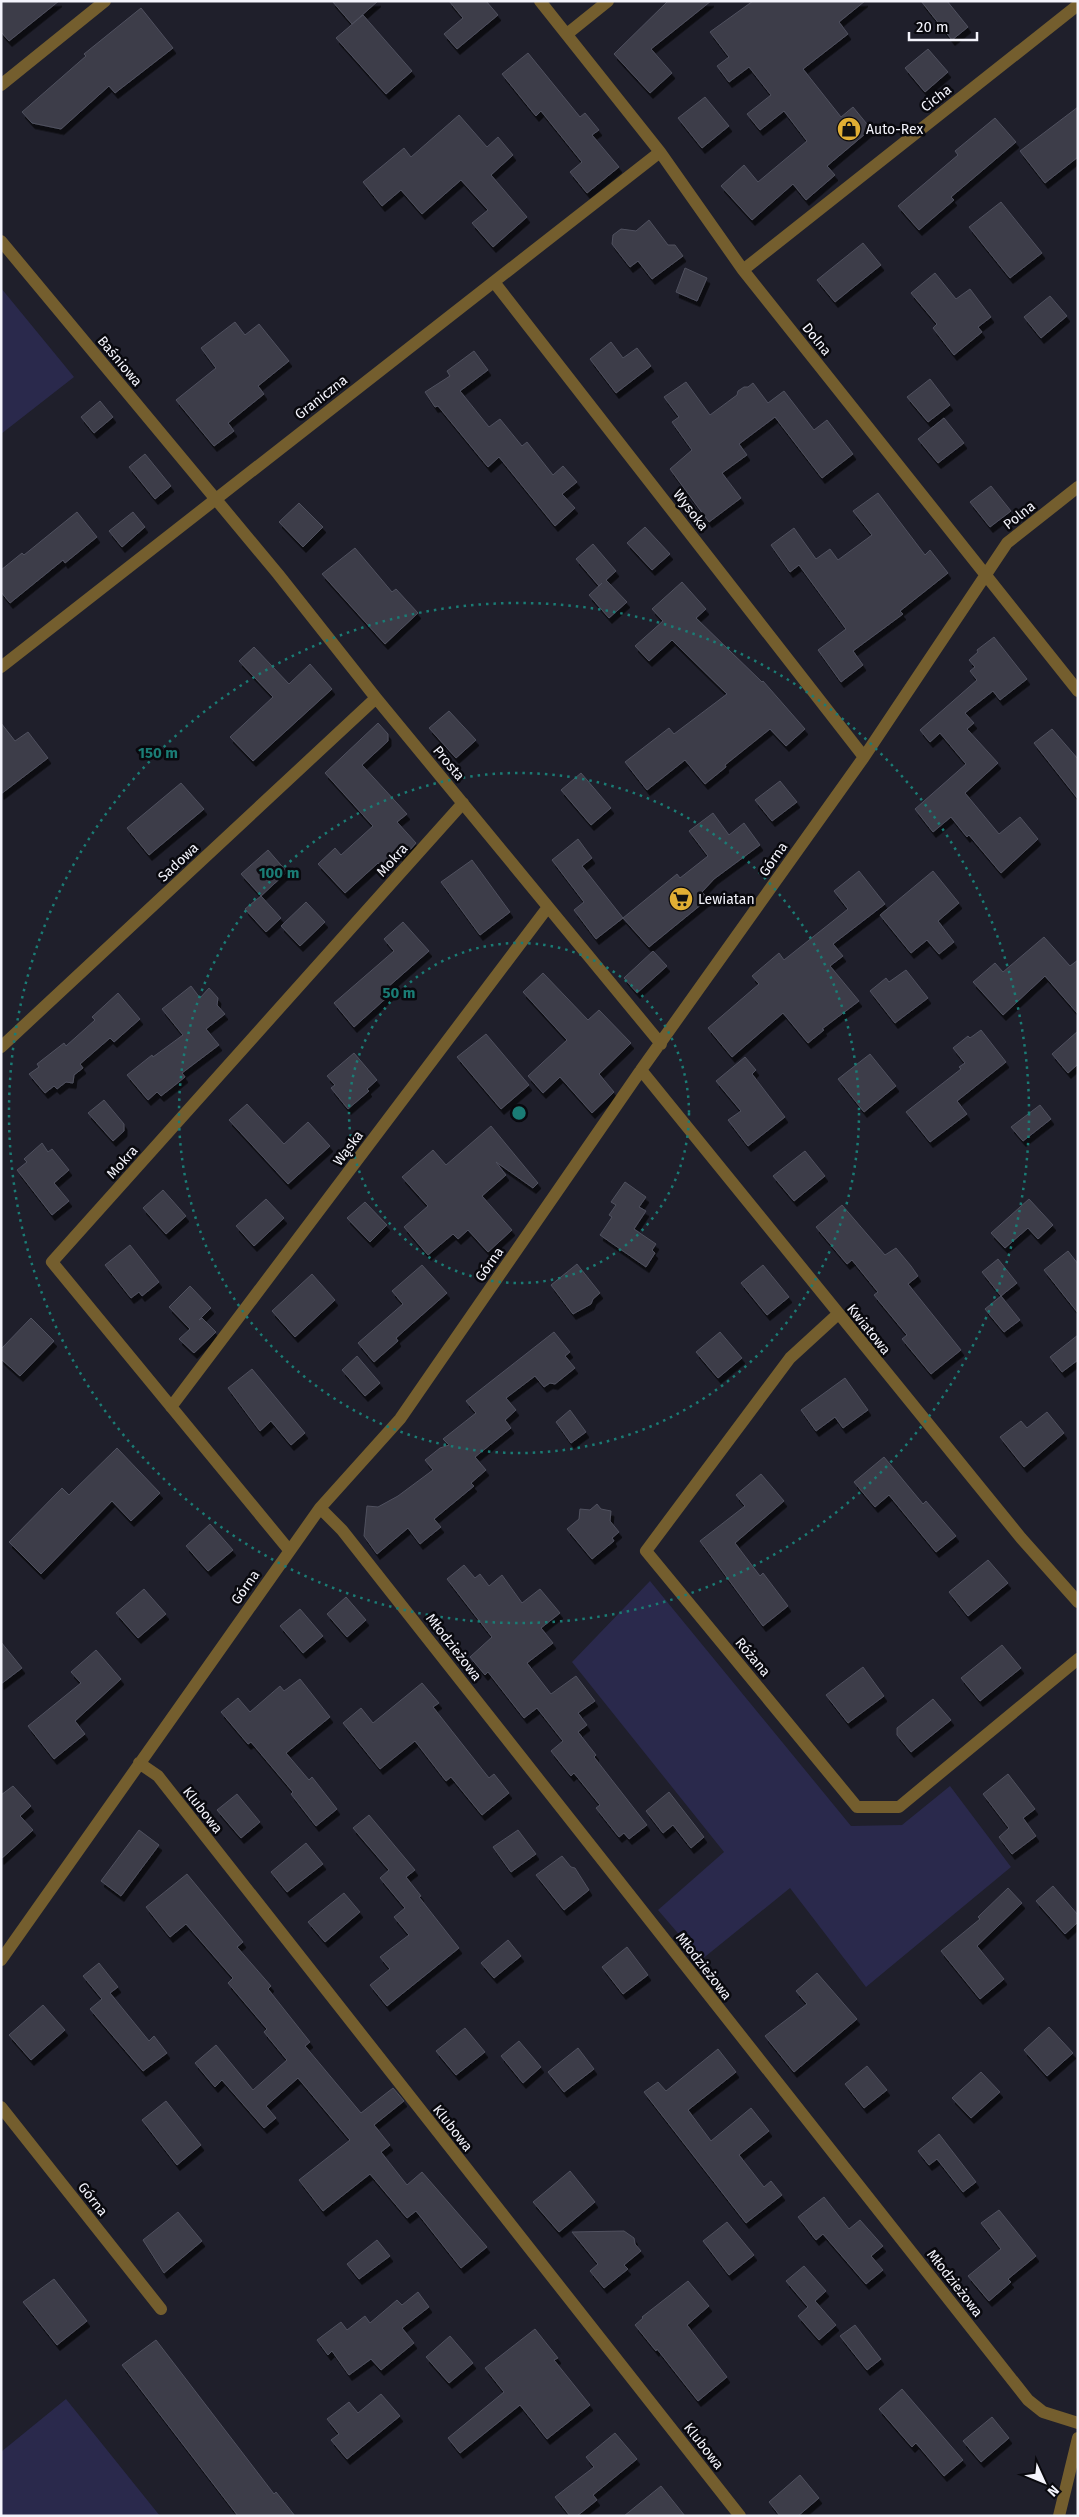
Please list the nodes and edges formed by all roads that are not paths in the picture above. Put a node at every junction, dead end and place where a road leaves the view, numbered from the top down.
1 (105, 1) edge
2 (540, 1) edge
3 (608, 1) edge
4 (1078, 5) edge
5 (567, 34) junction
6 (1, 85) edge
7 (660, 152) junction
8 (1, 241) edge
9 (743, 270) junction
10 (494, 282) junction
11 (1078, 487) edge
12 (215, 500) junction
13 (985, 573) junction
14 (1, 667) edge
15 (1078, 691) edge
16 (376, 698) junction
17 (864, 756) junction
18 (463, 803) junction
19 (548, 906) junction
20 (661, 1044) junction
21 (1, 1047) edge
22 (641, 1070) junction
23 (838, 1314) junction
24 (172, 1407) junction
25 (320, 1508) junction
26 (289, 1550) junction
27 (1078, 1602) edge
28 (1078, 1660) edge
29 (139, 1763) junction
30 (1, 1960) edge
31 (1, 2107) edge
32 (161, 2309) dead end
33 (1078, 2423) edge
34 (1078, 2438) edge
35 (740, 2516) edge
36 (1059, 2516) edge

1 - 6 street
2 - 5 street, Dolna
3 - 5 street
4 - 9 street, Cicha
5 - 7 street, Dolna
7 - 9 street, Dolna
7 - 10 street, Graniczna
8 - 12 street, Baśniowa
9 - 13 street, Dolna
10 - 12 street, Graniczna
10 - 17 street, Wysoka
11 - 13 street, Polna
12 - 14 street, Graniczna
12 - 16 street, Prosta
13 - 15 street, Dolna
13 - 17 street, Górna
16 - 18 street, Prosta
16 - 21 street, Sadowa
17 - 20 street, Górna
18 - 19 street, Prosta
18 - 24 street, Mokra
19 - 20 street, Prosta
19 - 24 street, Wąska
20 - 22 street, Górna
22 - 23 street, Kwiatowa
22 - 25 street, Górna
23 - 27 street, Kwiatowa
23 - 28 street, Różana
24 - 26 street, Mokra
25 - 26 street, Górna
25 - 33 street, Młodzieżowa
26 - 29 street, Górna
29 - 30 street, Górna
29 - 35 street, Klubowa
31 - 32 street, Górna
34 - 36 street

